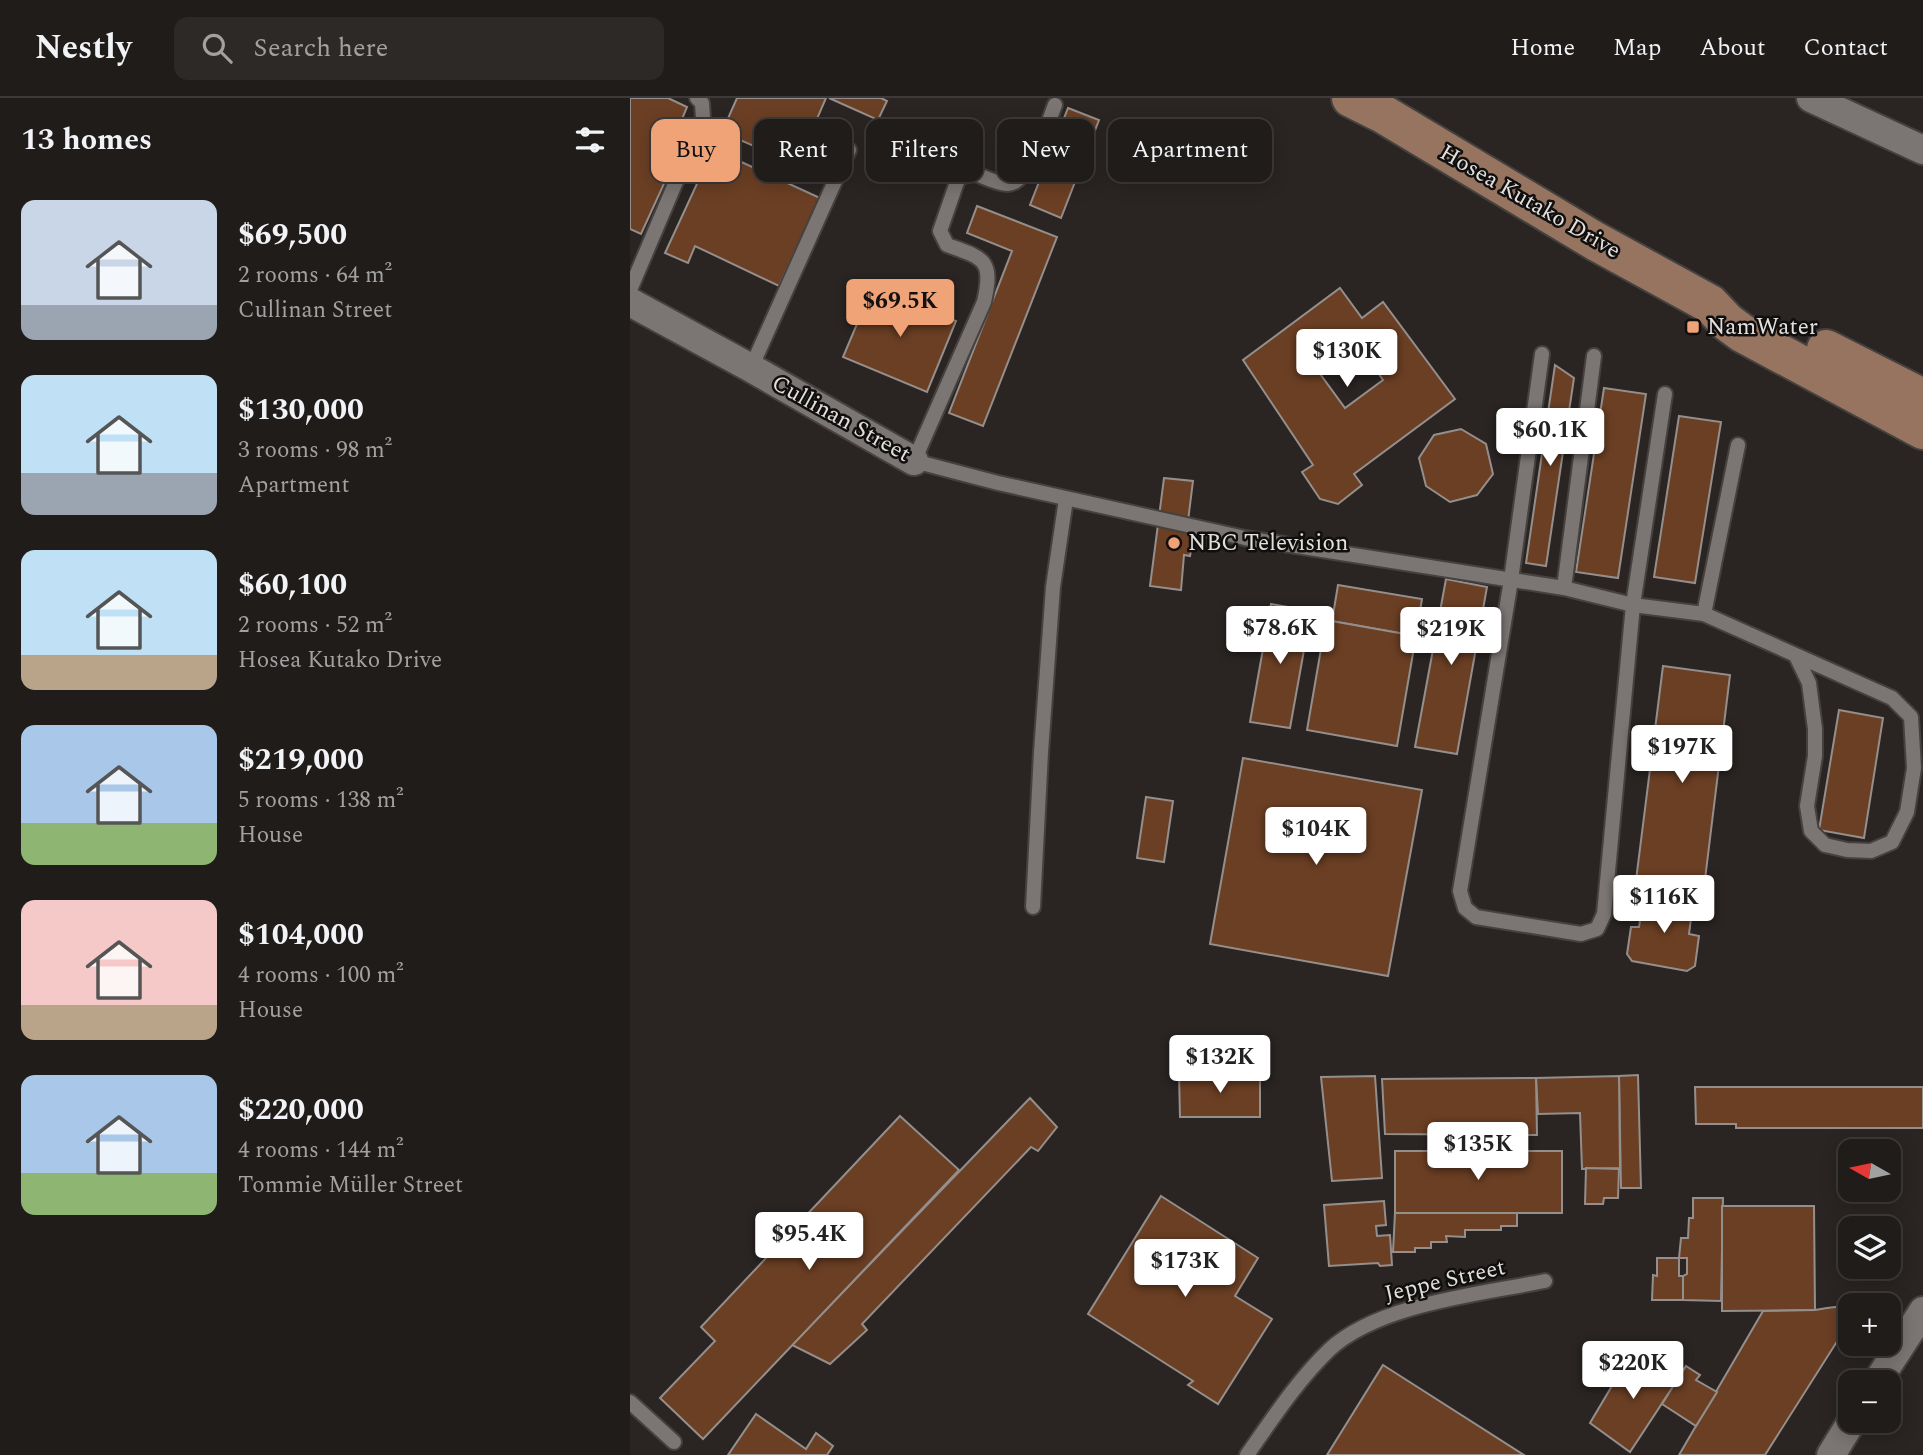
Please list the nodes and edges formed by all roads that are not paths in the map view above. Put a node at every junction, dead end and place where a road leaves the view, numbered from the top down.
1 (697, 98) edge
2 (1351, 98) edge
3 (1811, 98) edge
4 (1055, 105) dead end
5 (1923, 150) edge
6 (835, 182) edge
7 (630, 290) edge
8 (630, 302) edge
9 (1710, 304) junction
10 (1542, 354) dead end
11 (1594, 356) dead end
12 (751, 368) junction
13 (1665, 394) dead end
14 (1923, 398) edge
15 (1923, 430) edge
16 (1738, 445) dead end
17 (914, 461) junction
18 (1066, 499) junction
19 (1511, 580) junction
20 (1564, 588) junction
21 (1633, 604) junction
22 (1704, 614) junction
23 (1796, 656) junction
24 (1033, 907) dead end
25 (1545, 1281) dead end
26 (1923, 1311) edge
27 (1885, 1370) edge
28 (630, 1402) edge
29 (1845, 1433) edge
30 (674, 1442) dead end
31 (1247, 1455) edge
32 (1830, 1455) edge

1 - 7 lane
2 - 9 main road, Hosea Kutako Drive
3 - 5 street
4 - 17 lane
6 - 12 lane
8 - 12 street, Cullinan Street
9 - 14 main road, Hosea Kutako Drive
9 - 15 main road, Hosea Kutako Drive
10 - 19 lane
11 - 20 lane
12 - 17 street, Cullinan Street
13 - 21 lane
16 - 22 lane
17 - 18 lane, Cullinan Street
18 - 19 lane, Cullinan Street
18 - 24 lane
19 - 20 lane, Cullinan Street
19 - 21 lane
20 - 21 lane, Cullinan Street
21 - 22 lane, Cullinan Street
22 - 23 lane, Cullinan Street
23 - 23 lane, Cullinan Street
25 - 31 lane, Jeppe Street
26 - 27 street
28 - 30 lane
29 - 32 street

